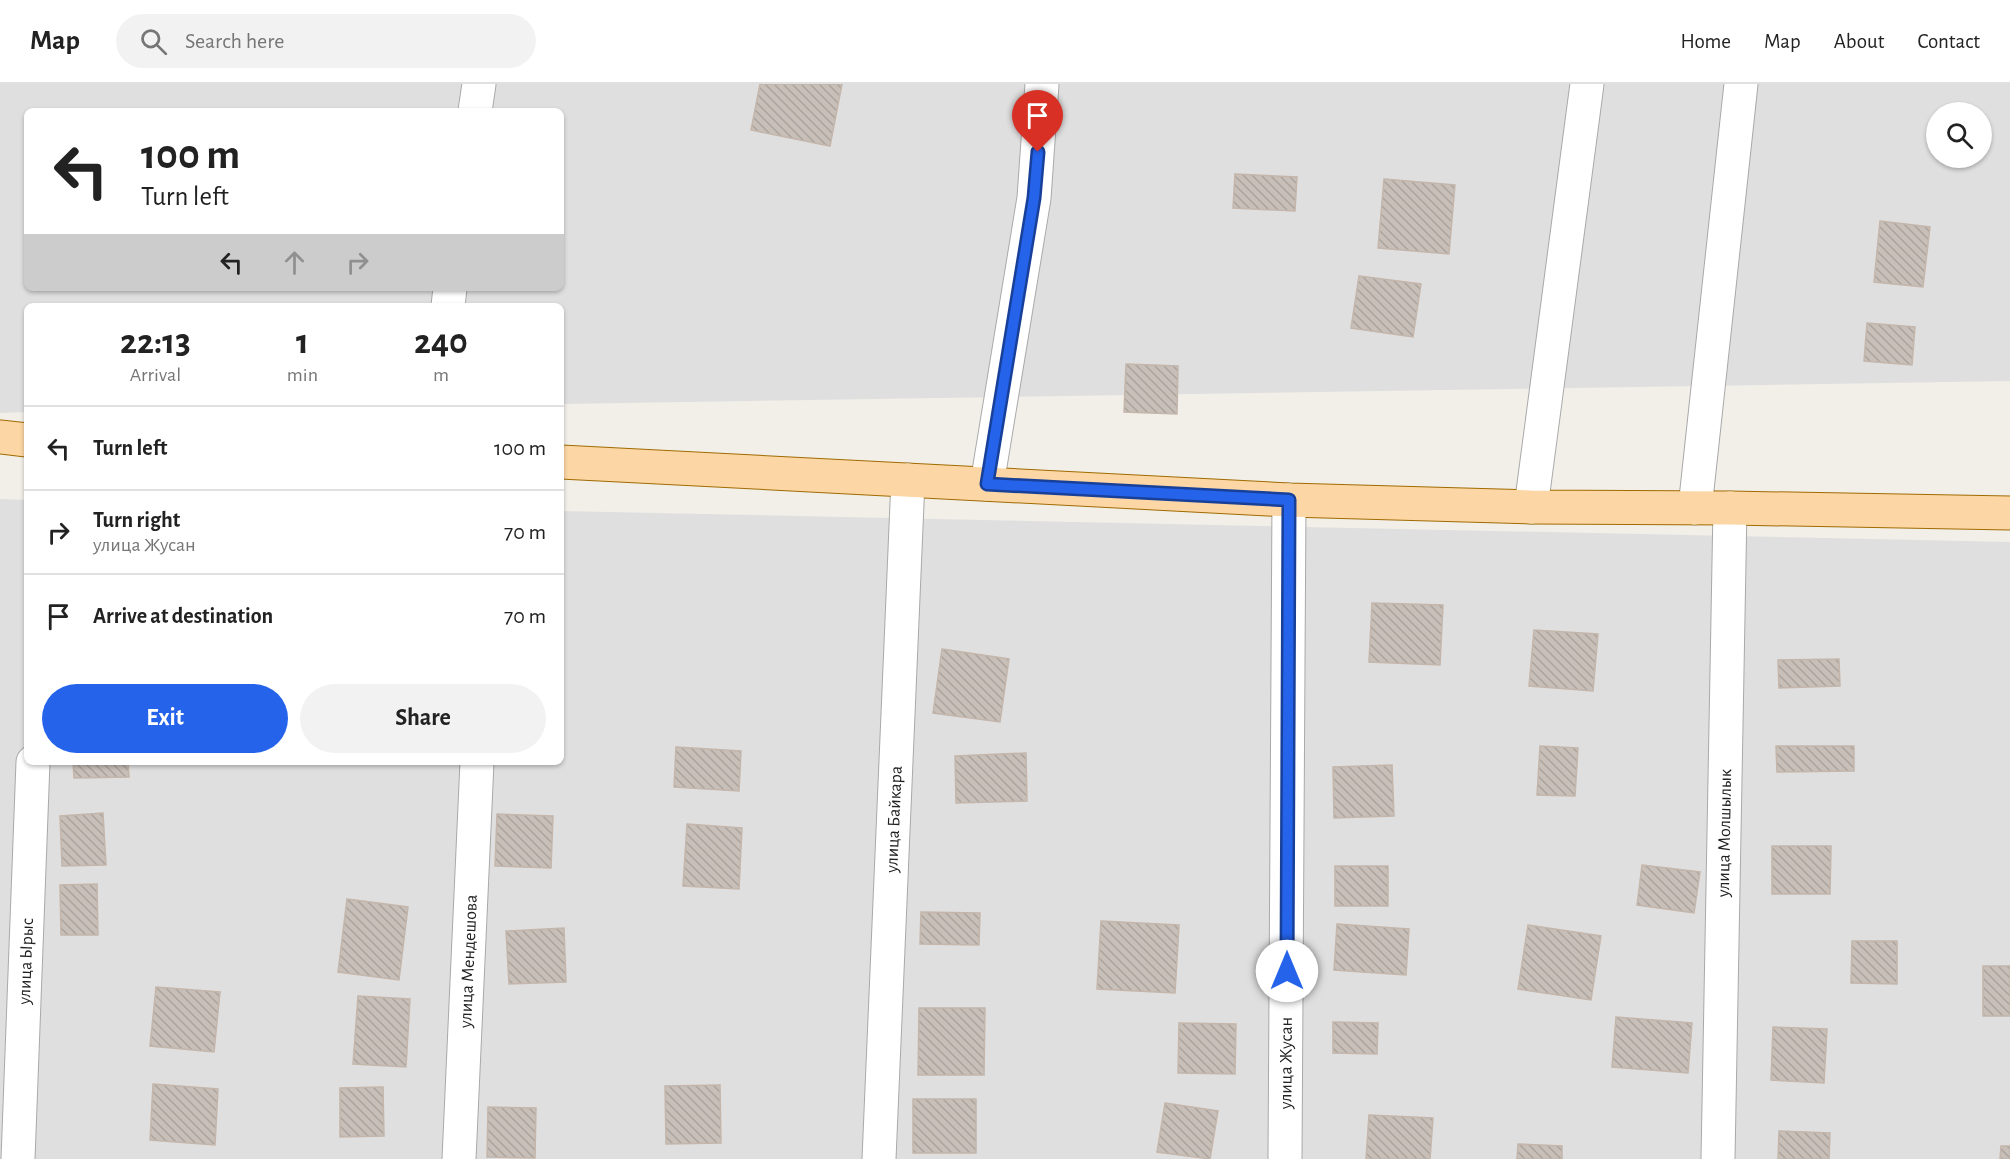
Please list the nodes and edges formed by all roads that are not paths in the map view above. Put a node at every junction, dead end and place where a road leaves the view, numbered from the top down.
1 (479, 84) edge
2 (1042, 84) edge
3 (1587, 84) edge
4 (1741, 84) edge
5 (475, 108) edge
6 (0, 437) edge
7 (24, 440) edge
8 (564, 462) edge
9 (908, 480) junction
10 (987, 484) junction
11 (1289, 500) junction
12 (1532, 507) junction
13 (1695, 508) junction
14 (1730, 508) junction
15 (2010, 513) edge
16 (33, 765) edge
17 (477, 765) edge
18 (18, 1159) edge
19 (459, 1159) edge
20 (879, 1159) edge
21 (1285, 1159) edge
22 (1718, 1159) edge

1 - 5 street
2 - 10 street
3 - 12 street
4 - 13 street
6 - 7 main road
8 - 9 main road
9 - 10 main road
9 - 20 street, улица Байкара
10 - 11 main road
11 - 12 main road
11 - 21 street, улица Жусан
12 - 13 main road
13 - 14 main road
14 - 15 main road
14 - 22 street, улица Молшылык
16 - 18 street, улица Ырыс
17 - 19 street, улица Мендешова

